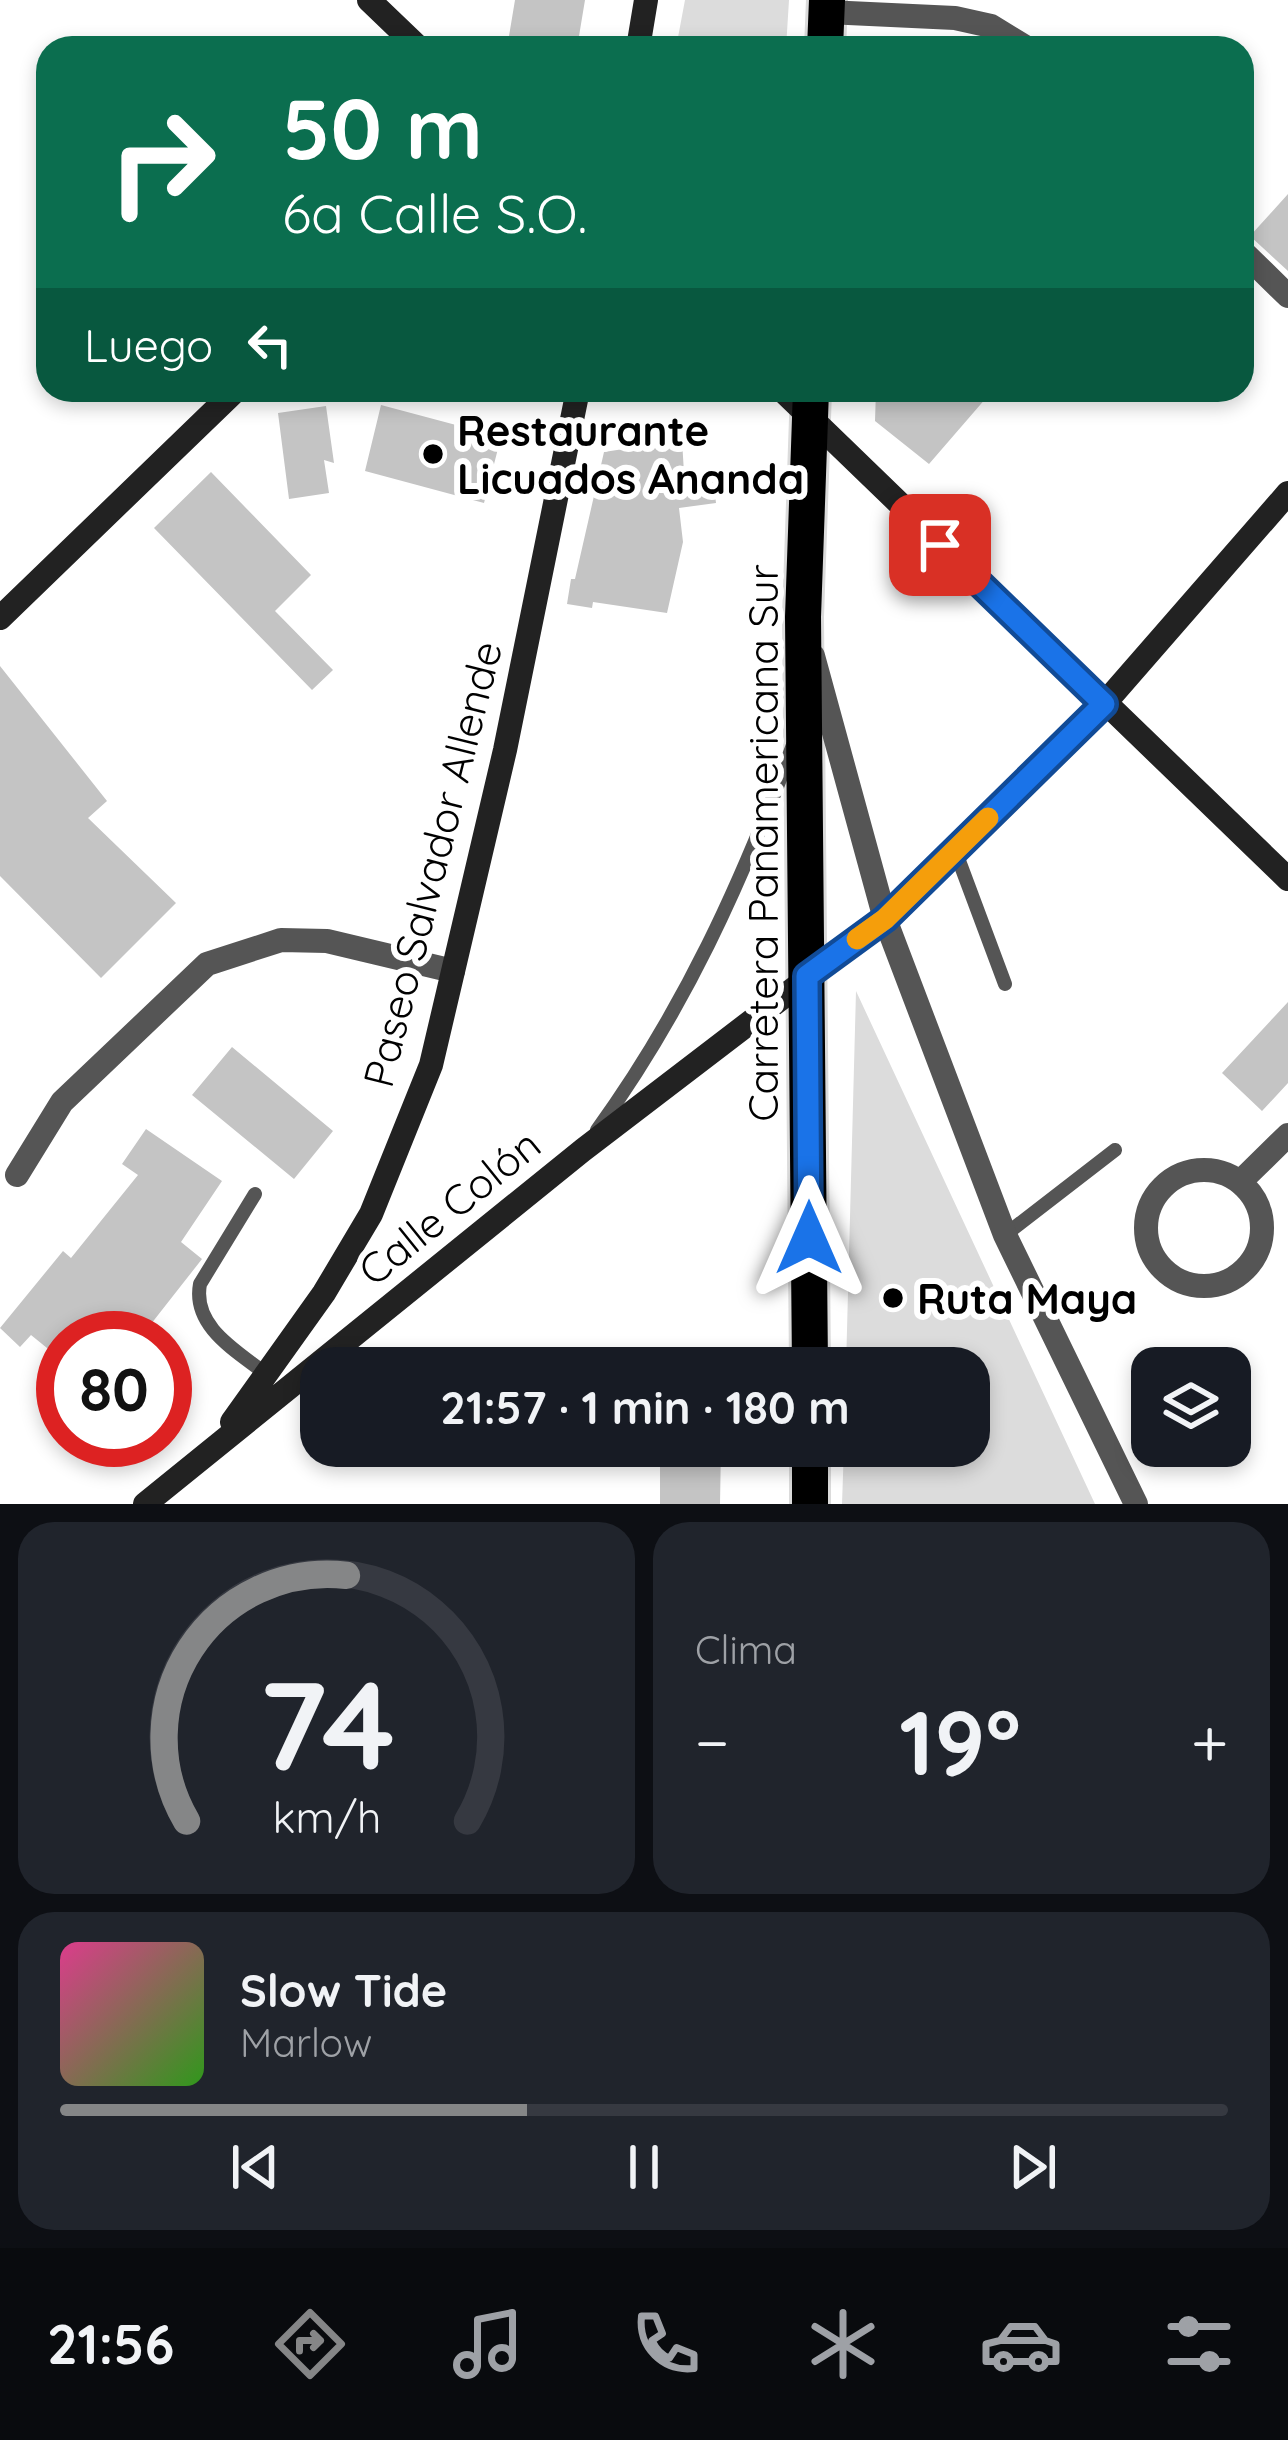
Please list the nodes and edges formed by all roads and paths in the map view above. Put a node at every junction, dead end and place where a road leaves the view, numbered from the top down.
1 (369, 0) edge
2 (646, 0) edge
3 (826, 20) edge
4 (406, 36) edge
5 (640, 36) edge
6 (1008, 36) edge
7 (1254, 263) edge
8 (1288, 296) edge
9 (224, 402) edge
10 (573, 402) edge
11 (810, 404) edge
12 (1288, 493) edge
13 (802, 617) junction
14 (0, 618) edge
15 (1104, 704) junction
16 (803, 718) junction
17 (955, 850) junction
18 (1288, 879) edge
19 (885, 919) junction
20 (453, 971) junction
21 (807, 976) junction
22 (1005, 984) dead end
23 (1288, 1135) edge
24 (583, 1150) junction
25 (1115, 1150) dead end
26 (17, 1175) dead end
27 (1240, 1182) junction
28 (255, 1194) dead end
29 (1005, 1235) junction
30 (810, 1347) edge
31 (266, 1374) junction
32 (213, 1448) junction
33 (810, 1467) edge
34 (145, 1504) edge
35 (811, 1504) edge
36 (1136, 1504) edge

1 - 4 street
2 - 5 street
3 - 6 street
7 - 8 street
9 - 14 street
10 - 20 street, Paseo Salvador Allende
11 - 13 highway, Carretera Panamericana Sur
11 - 15 street
12 - 15 street, Calle Colón
13 - 16 highway, Carretera Panamericana Sur
13 - 19 street
15 - 17 street, Calle Colón
15 - 18 street
16 - 21 highway, Carretera Panamericana Sur
16 - 24 lane
17 - 19 street, Calle Colón
17 - 22 lane
19 - 21 street, Calle Colón
19 - 29 street
20 - 26 street
20 - 31 street, Paseo Salvador Allende
21 - 24 street, Calle Colón
21 - 30 highway, Carretera Panamericana Sur
23 - 27 street
24 - 32 street, Calle Colón
25 - 29 lane
27 - 27 street
28 - 31 lane
29 - 36 street
31 - 32 street, Paseo Salvador Allende
32 - 34 street, Calle Colón
33 - 35 highway

